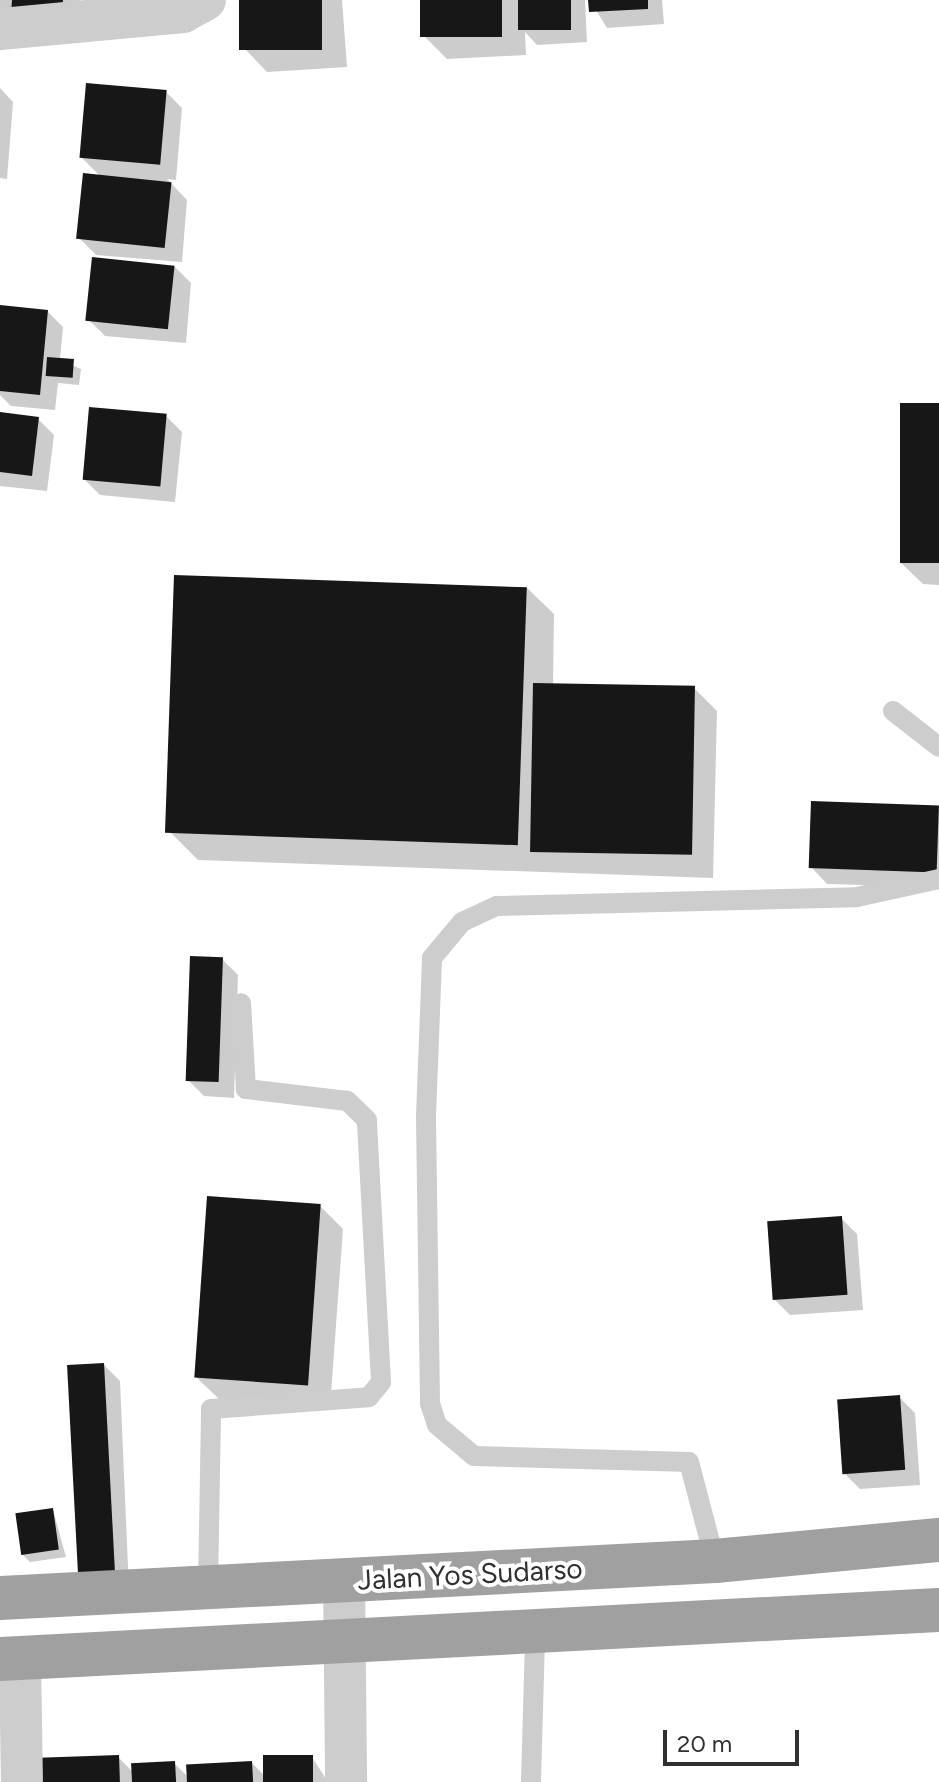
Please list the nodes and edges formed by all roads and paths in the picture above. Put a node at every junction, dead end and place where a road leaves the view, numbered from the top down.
1 (205, 0) edge
2 (0, 29) edge
3 (893, 711) dead end
4 (939, 747) edge
5 (939, 879) edge
6 (241, 1003) dead end
7 (939, 1540) edge
8 (715, 1561) junction
9 (344, 1580) junction
10 (208, 1587) junction
11 (0, 1598) edge
12 (939, 1610) edge
13 (535, 1636) junction
14 (344, 1643) junction
15 (10, 1659) edge
16 (22, 1782) edge
17 (346, 1782) edge
18 (531, 1782) edge

1 - 2 street
3 - 4 lane
5 - 8 lane
6 - 10 lane
7 - 8 highway, Jalan Yos Sudarso
8 - 9 highway, Jalan Yos Sudarso
9 - 10 highway, Jalan Yos Sudarso
9 - 14 street
10 - 11 highway, Jalan Yos Sudarso
12 - 13 highway
13 - 14 highway
13 - 18 lane
14 - 15 highway
14 - 17 street
15 - 16 street

